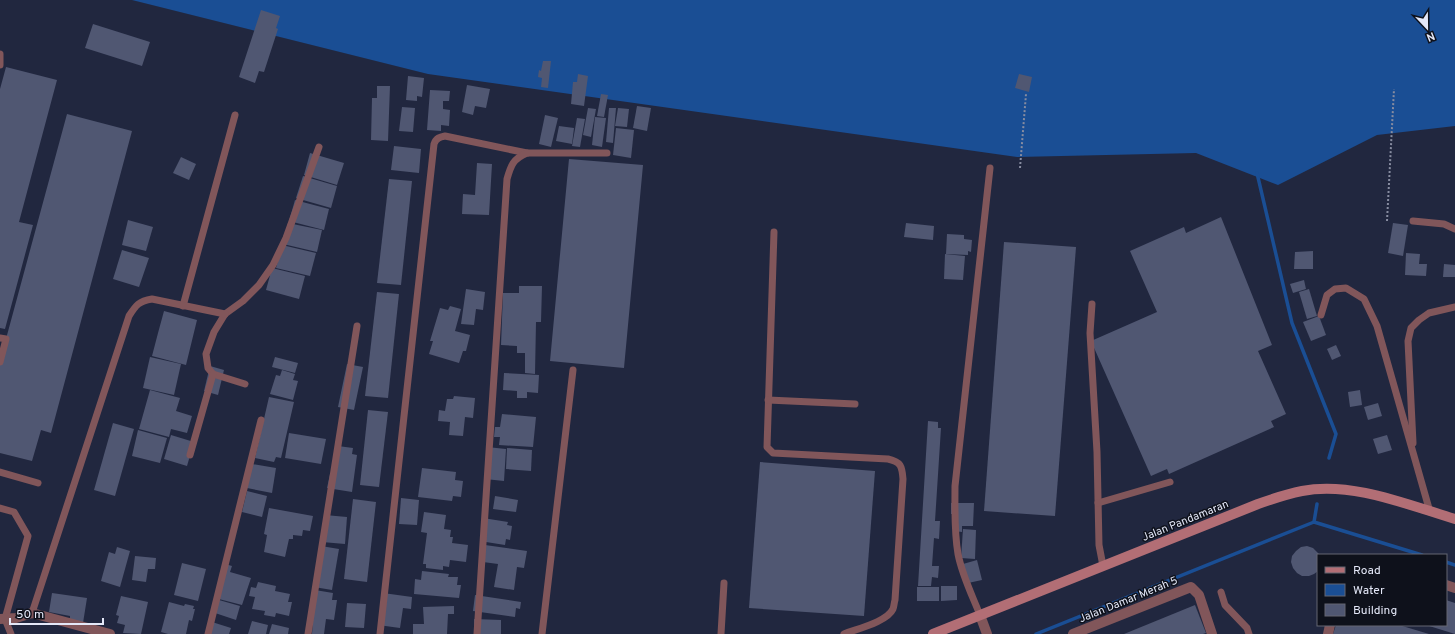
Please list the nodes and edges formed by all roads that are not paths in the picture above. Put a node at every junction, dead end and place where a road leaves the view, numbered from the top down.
1 (0, 54) edge
2 (0, 65) edge
3 (235, 116) dead end
4 (319, 147) dead end
5 (527, 152) junction
6 (607, 153) dead end
7 (990, 168) dead end
8 (1413, 221) dead end
9 (1455, 229) edge
10 (774, 232) dead end
11 (1092, 304) dead end
12 (183, 306) junction
13 (1455, 307) edge
14 (225, 314) junction
15 (1321, 315) dead end
16 (356, 326) dead end
17 (0, 338) edge
18 (0, 362) edge
19 (573, 370) dead end
20 (213, 374) junction
21 (245, 384) dead end
22 (768, 400) junction
23 (855, 404) dead end
24 (261, 420) dead end
25 (190, 455) dead end
26 (1414, 456) junction
27 (0, 472) edge
28 (1170, 482) dead end
29 (38, 483) dead end
30 (1098, 503) junction
31 (0, 508) edge
32 (1430, 512) junction
33 (1455, 519) edge
34 (1102, 566) junction
35 (724, 583) dead end
36 (1221, 592) dead end
37 (32, 613) junction
38 (980, 615) junction
39 (2, 619) edge
40 (11, 634) edge
41 (110, 634) edge
42 (208, 634) edge
43 (308, 634) edge
44 (380, 634) edge
45 (477, 634) edge
46 (542, 634) edge
47 (721, 634) edge
48 (844, 634) edge
49 (933, 634) edge
50 (987, 634) edge
51 (1073, 634) edge
52 (1212, 634) edge
53 (1249, 634) edge

1 - 2 lane
3 - 12 lane
4 - 14 lane
5 - 6 lane
5 - 44 lane
5 - 45 lane
7 - 38 lane
8 - 9 lane
10 - 22 lane
11 - 30 lane
12 - 14 lane
12 - 37 lane
13 - 26 lane
14 - 20 lane
15 - 26 lane
16 - 43 lane
17 - 18 lane
19 - 46 lane
20 - 21 lane
20 - 25 lane
22 - 23 lane
22 - 48 lane
24 - 42 lane
26 - 32 lane
27 - 29 lane
28 - 30 lane
30 - 34 lane
31 - 39 lane
32 - 33 main road, Jalan Pandamaran
32 - 34 main road, Jalan Pandamaran
34 - 38 main road, Jalan Pandamaran
35 - 47 lane
36 - 53 lane
37 - 39 street
37 - 41 street
38 - 49 main road, Jalan Pandamaran
38 - 50 street
39 - 40 lane
51 - 52 street, Jalan Damar Merah 5

